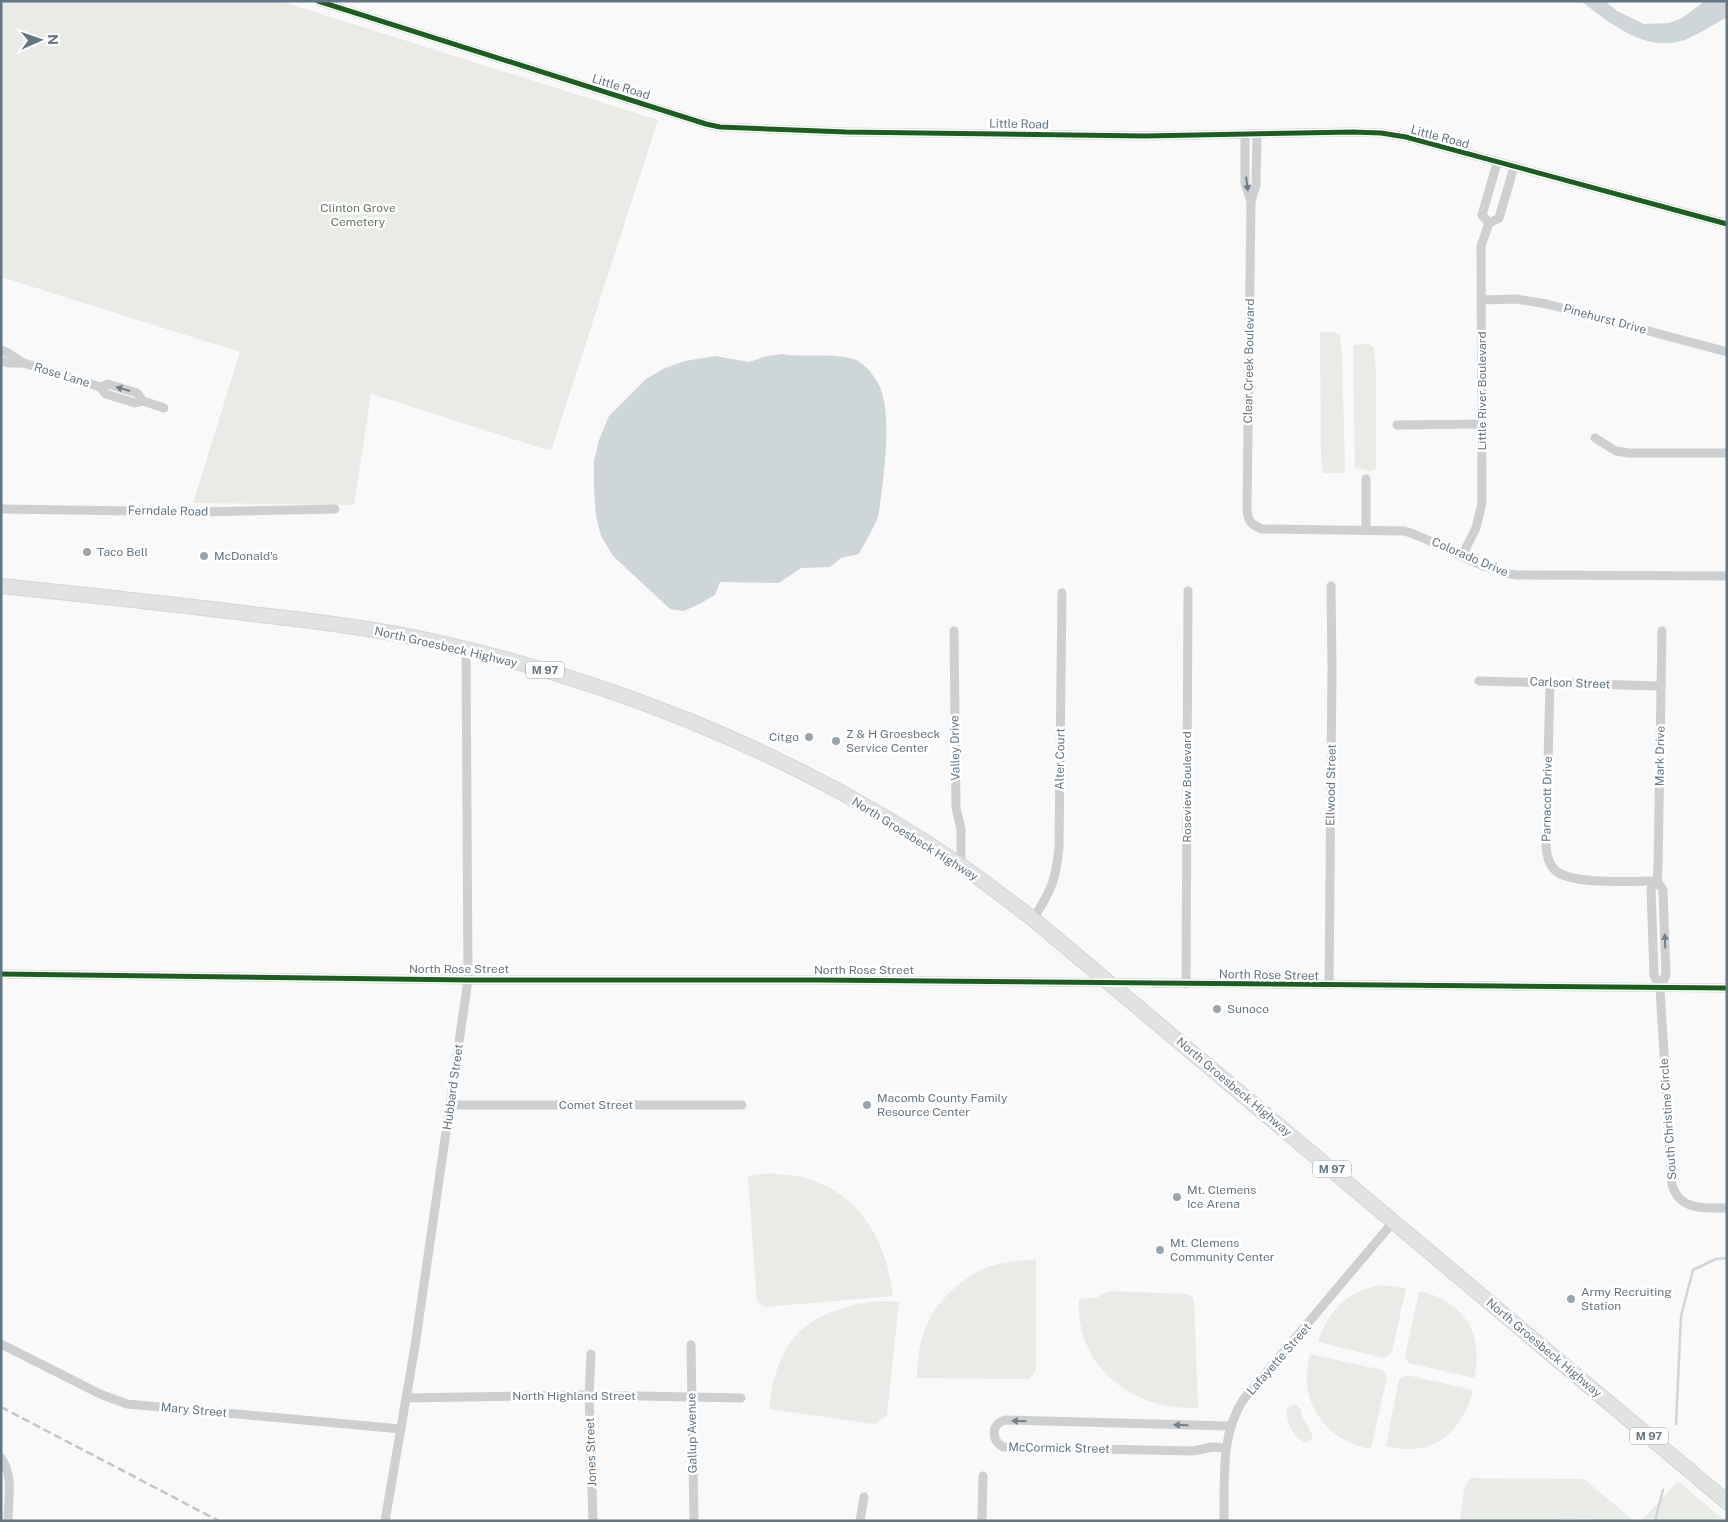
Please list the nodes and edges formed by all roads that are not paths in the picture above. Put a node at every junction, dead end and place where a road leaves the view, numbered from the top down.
1 (318, 1) edge
2 (1245, 135) junction
3 (1257, 135) junction
4 (1497, 163) junction
5 (1256, 164) junction
6 (1246, 165) junction
7 (1514, 167) junction
8 (1487, 195) junction
9 (1505, 199) junction
10 (1251, 202) junction
11 (1489, 222) junction
12 (1727, 224) edge
13 (1481, 300) junction
14 (1, 350) edge
15 (1727, 352) edge
16 (1, 361) edge
17 (24, 364) junction
18 (164, 408) dead end
19 (1482, 424) junction
20 (1396, 426) dead end
21 (1594, 438) dead end
22 (1727, 453) edge
23 (1366, 480) dead end
24 (1, 509) edge
25 (336, 509) dead end
26 (1248, 520) joint
27 (1366, 530) junction
28 (1462, 556) junction
29 (1727, 576) edge
30 (1, 586) edge
31 (1330, 586) dead end
32 (1188, 591) dead end
33 (1062, 593) dead end
34 (954, 631) dead end
35 (1662, 631) dead end
36 (466, 649) junction
37 (1480, 681) dead end
38 (1550, 682) junction
39 (1661, 686) junction
40 (960, 865) junction
41 (1656, 881) junction
42 (1033, 919) junction
43 (1, 974) edge
44 (468, 980) junction
45 (1110, 982) junction
46 (1186, 984) junction
47 (1329, 986) junction
48 (1660, 988) junction
49 (1727, 988) edge
50 (450, 1105) junction
51 (742, 1105) dead end
52 (1727, 1208) edge
53 (1394, 1221) junction
54 (1, 1344) edge
55 (691, 1345) dead end
56 (592, 1354) dead end
57 (589, 1396) junction
58 (692, 1397) junction
59 (406, 1398) junction
60 (741, 1398) dead end
61 (1230, 1426) junction
62 (401, 1429) junction
63 (1226, 1448) junction
64 (1, 1458) edge
65 (982, 1476) dead end
66 (864, 1497) dead end
67 (1727, 1502) edge
68 (8, 1521) edge
69 (385, 1521) edge
70 (593, 1521) edge
71 (694, 1521) edge
72 (860, 1521) edge
73 (982, 1521) edge
74 (1224, 1521) edge

1 - 2 street, Little Road
2 - 3 street, Little Road
2 - 6 street, Clear Creek Boulevard
3 - 4 street, Little Road
3 - 5 street, Clear Creek Boulevard
4 - 7 street, Little Road
4 - 8 street, Little River Boulevard
5 - 6 street
5 - 10 street, Clear Creek Boulevard
6 -> 10 street, Clear Creek Boulevard
7 - 9 street, Little River Boulevard
7 - 12 street, Little Road
8 - 9 street
8 - 11 street, Little River Boulevard
9 - 11 street, Little River Boulevard
10 - 26 street, Clear Creek Boulevard
11 - 13 street, Little River Boulevard
13 - 15 street, Pinehurst Drive
13 - 19 street, Little River Boulevard
14 - 17 street, Rose Lane
16 - 17 street, Rose Lane
17 - 18 street, Rose Lane
19 - 20 street
19 - 28 street, Little River Boulevard
21 - 22 street
23 - 27 street
24 - 25 street, Ferndale Road
26 - 27 street, Colorado Drive
27 - 28 street, Colorado Drive
28 - 29 street, Colorado Drive
30 - 36 main road, North Groesbeck Highway / M 97
31 - 47 street, Ellwood Street
32 - 46 street, Roseview Boulevard
33 - 42 street, Alter Court
34 - 40 street, Valley Drive
35 - 39 street, Mark Drive
36 - 40 main road, North Groesbeck Highway / M 97
36 - 44 street, Hubbard Street
37 - 38 street, Carlson Street
38 - 39 street, Carlson Street
38 - 41 street, Parnacott Drive
39 - 41 street, Mark Drive
40 - 42 main road, North Groesbeck Highway / M 97
41 - 48 street, Mark Drive
42 - 45 main road, North Groesbeck Highway / M 97
43 - 44 street, North Rose Street
44 - 45 street, North Rose Street
44 - 50 street, Hubbard Street
45 - 46 street, North Rose Street
45 - 53 main road, North Groesbeck Highway / M 97
46 - 47 street, North Rose Street
47 - 48 street, North Rose Street
48 - 49 street, North Rose Street
48 - 52 street, South Christine Circle
50 - 51 street, Comet Street
50 - 59 street, Hubbard Street
53 - 61 street, Lafayette Street
53 - 67 main road, North Groesbeck Highway / M 97
54 - 62 street, Mary Street
55 - 58 street, Gallup Avenue
56 - 57 street, Jones Street
57 - 58 street, North Highland Street
57 - 59 street, North Highland Street
57 - 70 street, Jones Street
58 - 60 street, North Highland Street
58 - 71 street, Gallup Avenue
59 - 62 street, Hubbard Street
61 - 63 street, Lafayette Street
61 -> 63 street, McCormick Street
62 - 69 street, Hubbard Street
63 - 74 street, Lafayette Street
64 - 68 street
65 - 73 street
66 - 72 street

